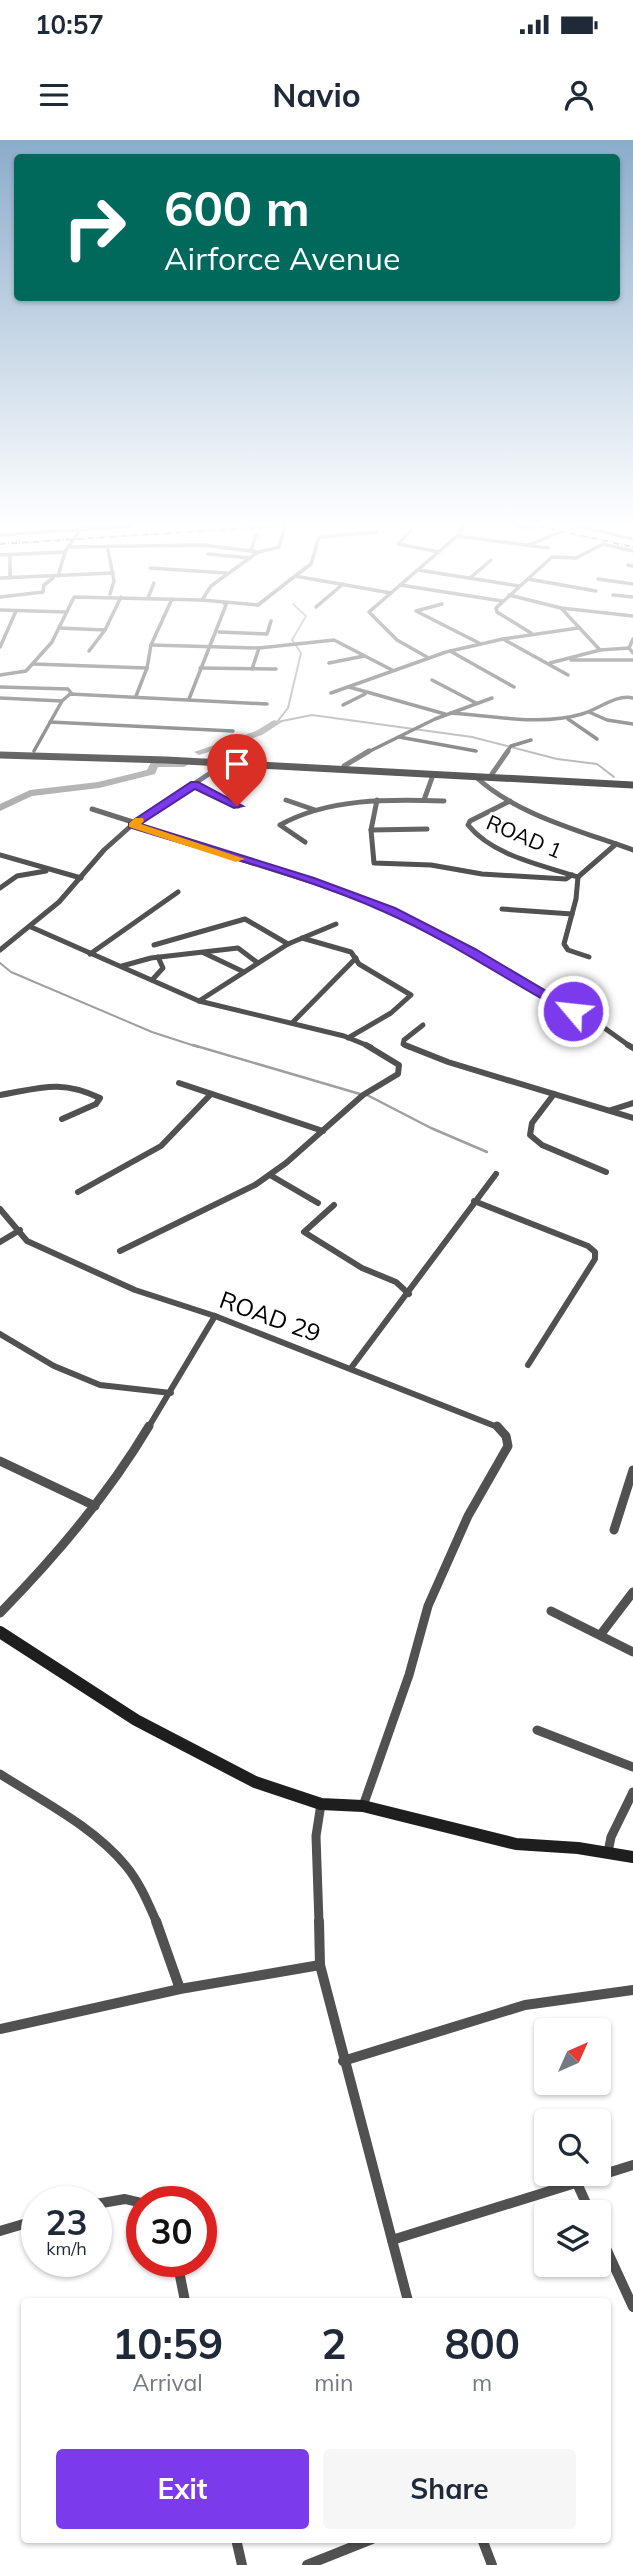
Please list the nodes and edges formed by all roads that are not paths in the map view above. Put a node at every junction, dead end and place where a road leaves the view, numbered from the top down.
1 (53, 639) edge
2 (97, 639) edge
3 (154, 639) edge
4 (215, 639) edge
5 (396, 639) edge
6 (471, 639) edge
7 (502, 639) edge
8 (503, 639) edge
9 (589, 639) edge
10 (633, 639) edge
11 (479, 643) junction
12 (151, 645) junction
13 (211, 647) junction
14 (259, 648) junction
15 (629, 648) junction
16 (600, 650) junction
17 (89, 651) dead end
18 (450, 651) junction
19 (633, 653) edge
20 (364, 656) junction
21 (428, 657) junction
22 (560, 660) junction
23 (633, 660) edge
24 (329, 663) dead end
25 (550, 663) junction
26 (33, 664) junction
27 (147, 668) junction
28 (200, 668) junction
29 (252, 669) junction
30 (276, 669) dead end
31 (392, 670) junction
32 (0, 675) edge
33 (568, 675) dead end
34 (432, 680) dead end
35 (0, 687) edge
36 (348, 687) junction
37 (514, 687) dead end
38 (331, 693) dead end
39 (72, 694) junction
40 (365, 694) junction
41 (136, 696) junction
42 (0, 698) edge
43 (492, 698) dead end
44 (633, 698) edge
45 (189, 699) junction
46 (62, 701) junction
47 (476, 703) junction
48 (267, 704) dead end
49 (343, 705) dead end
50 (436, 712) junction
51 (589, 712) junction
52 (448, 714) junction
53 (436, 719) junction
54 (568, 719) junction
55 (50, 722) junction
56 (633, 724) edge
57 (233, 731) dead end
58 (398, 737) junction
59 (597, 739) dead end
60 (530, 740) dead end
61 (34, 751) junction
62 (476, 751) dead end
63 (0, 752) edge
64 (186, 759) junction
65 (197, 760) junction
66 (225, 764) junction
67 (344, 768) junction
68 (492, 774) junction
69 (433, 775) junction
70 (476, 777) junction
71 (633, 783) edge
72 (195, 784) junction
73 (286, 800) dead end
74 (377, 800) junction
75 (424, 800) junction
76 (444, 801) dead end
77 (510, 801) junction
78 (237, 806) dead end
79 (92, 808) dead end
80 (316, 811) junction
81 (134, 824) junction
82 (371, 830) junction
83 (427, 830) dead end
84 (305, 842) dead end
85 (617, 844) junction
86 (633, 850) edge
87 (0, 855) edge
88 (53, 870) junction
89 (575, 876) junction
90 (81, 878) junction
91 (0, 887) edge
92 (178, 892) dead end
93 (502, 909) dead end
94 (572, 914) junction
95 (336, 925) dead end
96 (31, 927) junction
97 (302, 939) junction
98 (288, 944) junction
99 (154, 945) dead end
100 (0, 950) edge
101 (203, 953) junction
102 (90, 954) junction
103 (158, 957) junction
104 (589, 957) dead end
105 (356, 958) junction
106 (258, 963) junction
107 (122, 966) junction
108 (243, 972) junction
109 (152, 980) junction
110 (199, 1002) junction
111 (292, 1023) junction
112 (423, 1025) dead end
113 (348, 1038) junction
114 (633, 1048) edge
115 (179, 1083) dead end
116 (211, 1094) junction
117 (554, 1094) junction
118 (0, 1095) edge
119 (633, 1105) edge
120 (608, 1111) junction
121 (633, 1118) edge
122 (62, 1119) dead end
123 (323, 1131) junction
124 (606, 1172) dead end
125 (496, 1174) dead end
126 (270, 1175) junction
127 (78, 1192) dead end
128 (474, 1201) junction
129 (318, 1203) dead end
130 (334, 1205) dead end
131 (0, 1209) edge
132 (20, 1230) junction
133 (0, 1241) edge
134 (120, 1251) dead end
135 (409, 1294) junction
136 (215, 1316) junction
137 (0, 1334) edge
138 (528, 1365) dead end
139 (351, 1368) junction
140 (171, 1393) junction
141 (0, 1461) edge
142 (633, 1471) edge
143 (95, 1506) junction
144 (614, 1530) dead end
145 (633, 1592) edge
146 (551, 1611) dead end
147 (0, 1613) edge
148 (0, 1632) edge
149 (601, 1634) junction
150 (633, 1652) edge
151 (537, 1730) dead end
152 (633, 1767) edge
153 (0, 1774) edge
154 (633, 1792) edge
155 (321, 1804) junction
156 (363, 1806) junction
157 (608, 1852) junction
158 (633, 1857) edge
159 (320, 1965) junction
160 (180, 1989) junction
161 (633, 1990) edge
162 (0, 2029) edge
163 (343, 2061) junction
164 (633, 2165) edge
165 (611, 2171) edge
166 (560, 2186) edge
167 (21, 2225) edge
168 (0, 2231) edge
169 (392, 2240) junction
170 (611, 2259) edge
171 (181, 2277) edge
172 (185, 2298) edge
173 (407, 2298) edge
174 (633, 2307) edge
175 (237, 2543) edge
176 (362, 2543) edge
177 (484, 2543) edge
178 (242, 2565) edge
179 (307, 2565) edge
180 (492, 2565) edge

1 - 26 street
2 - 17 street
3 - 12 street
4 - 13 street
5 - 21 street
6 - 11 street
7 - 11 street
8 - 25 street
9 - 16 street
10 - 15 street
11 - 18 street
12 - 13 street
12 - 27 street
13 - 14 street
13 - 28 street
14 - 20 street
14 - 29 street
15 - 16 street
15 - 19 street
16 - 22 street
18 - 21 street
18 - 37 street
20 - 24 street
20 - 31 street
21 - 31 street
22 - 23 street
22 - 25 street
25 - 33 street
26 - 27 street
26 - 32 street
27 - 41 street
28 - 29 street
28 - 45 street
29 - 30 street
31 - 36 street
34 - 47 street
35 - 39 street
36 - 38 street
36 - 40 street
39 - 41 street
39 - 46 street
40 - 49 street
40 - 50 street
41 - 45 street
42 - 46 street
43 - 47 street
44 - 51 street
45 - 48 street
46 - 55 street
47 - 52 street
50 - 52 street
50 - 53 street
51 - 54 street
51 - 56 street
52 - 53 street
52 - 54 street
53 - 58 street
54 - 59 street
55 - 57 street
55 - 61 street
58 - 62 street
58 - 67 street
60 - 68 street
61 - 63 main road
61 - 64 main road
63 - 64 main road
64 - 65 main road
65 - 66 main road
65 - 67 main road
66 - 67 main road
66 - 72 street
67 - 68 main road
67 - 69 main road
68 - 71 main road
69 - 70 main road
69 - 75 street
70 - 71 main road
70 - 77 street
72 - 78 street
72 - 81 street
73 - 80 street
74 - 75 street
74 - 80 street
74 - 82 street
75 - 76 street
77 - 85 street
77 - 89 street, ROAD 1
79 - 81 street
80 - 84 street
81 - 90 street
81 - 114 street
82 - 83 street
82 - 89 street
85 - 86 street
85 - 89 street
87 - 88 street
88 - 90 street
88 - 91 street
89 - 94 street
90 - 96 street
92 - 102 street
93 - 94 street
94 - 104 street
95 - 97 street
96 - 100 street
96 - 102 street
97 - 98 street
97 - 105 street
98 - 99 street
98 - 106 street
101 - 103 street
101 - 106 street
101 - 108 street
102 - 107 street
103 - 107 street
103 - 109 street
105 - 111 street
105 - 113 street
106 - 108 street
107 - 109 street
108 - 110 street
109 - 110 street
110 - 111 street
111 - 113 street
112 - 117 street
113 - 123 street
115 - 116 street
116 - 123 street
116 - 127 street
117 - 120 street
117 - 124 street
118 - 122 street
119 - 120 street
120 - 121 street
123 - 126 street
125 - 128 street
126 - 129 street
126 - 134 street
128 - 135 street
128 - 138 street
130 - 135 street
131 - 132 street, ROAD 29
132 - 133 street
132 - 136 street, ROAD 29
135 - 139 street
136 - 139 street, ROAD 29
136 - 140 street
137 - 140 street
139 - 156 street, ROAD 29
140 - 143 street
141 - 143 street
142 - 144 street
143 - 147 street
145 - 149 street
146 - 149 street
148 - 155 main road
149 - 150 street
151 - 152 street
153 - 160 street
154 - 157 street
155 - 156 main road
155 - 159 street
156 - 157 main road
157 - 158 main road
159 - 160 street
159 - 163 street
160 - 162 street
161 - 163 street
163 - 169 street
164 - 165 street
166 - 169 street
167 - 168 street
169 - 173 street
170 - 174 street
171 - 172 street
175 - 178 street
176 - 179 street
177 - 180 street

